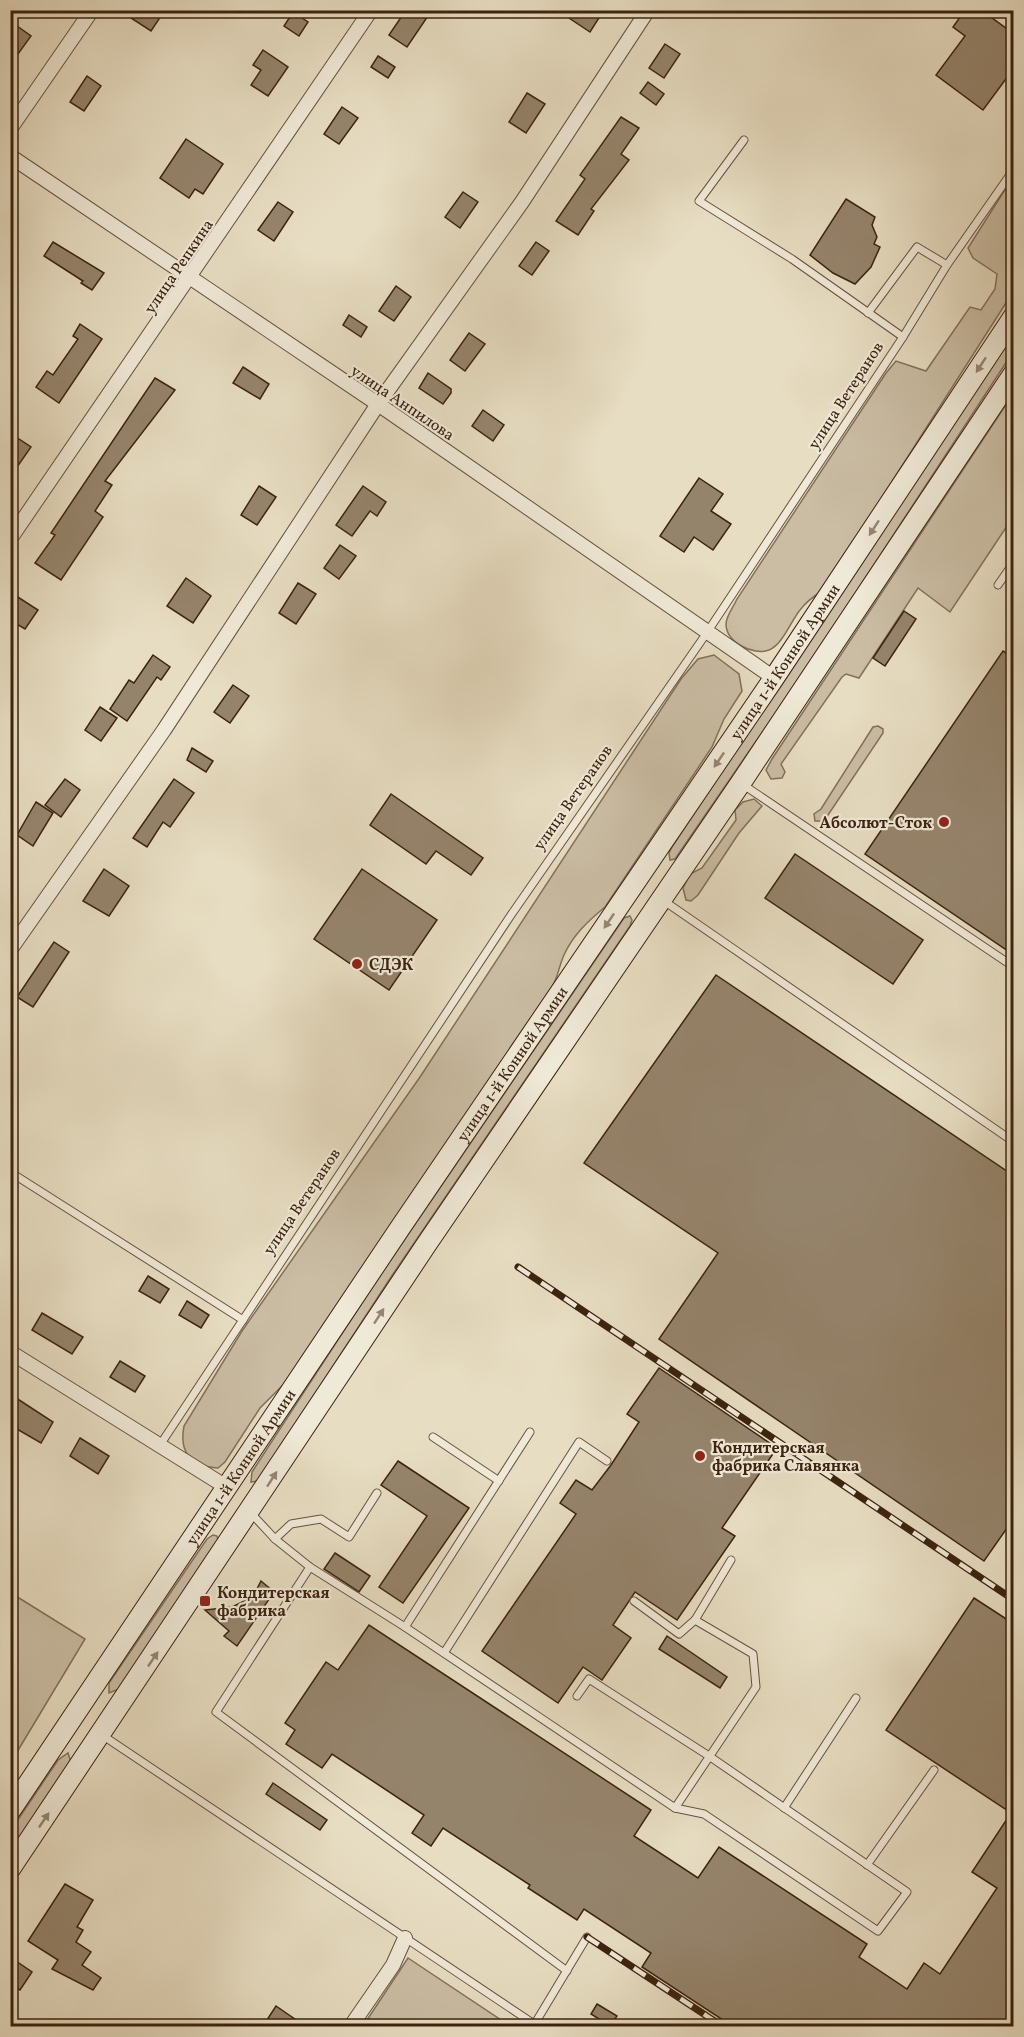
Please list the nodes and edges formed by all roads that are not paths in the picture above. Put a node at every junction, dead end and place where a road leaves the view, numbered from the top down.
1 (92, 10) edge
2 (371, 10) edge
3 (648, 10) edge
4 (10, 129) edge
5 (744, 140) dead end
6 (10, 156) edge
7 (1014, 169) edge
8 (947, 265) junction
9 (189, 278) junction
10 (868, 313) junction
11 (1014, 316) edge
12 (903, 337) junction
13 (1014, 374) edge
14 (378, 404) junction
15 (10, 539) edge
16 (1014, 562) edge
17 (998, 585) dead end
18 (706, 634) junction
19 (774, 678) junction
20 (741, 784) junction
21 (635, 882) junction
22 (662, 900) junction
23 (10, 950) edge
24 (1014, 967) edge
25 (1014, 1142) edge
26 (10, 1172) edge
27 (243, 1320) junction
28 (10, 1352) edge
29 (530, 1432) dead end
30 (433, 1437) dead end
31 (159, 1445) junction
32 (607, 1461) dead end
33 (499, 1480) junction
34 (226, 1492) junction
35 (377, 1493) dead end
36 (250, 1512) junction
37 (275, 1539) junction
38 (731, 1560) dead end
39 (310, 1567) junction
40 (634, 1601) dead end
41 (695, 1620) junction
42 (405, 1627) junction
43 (444, 1653) junction
44 (577, 1696) dead end
45 (856, 1698) dead end
46 (78, 1711) junction
47 (104, 1732) junction
48 (709, 1756) junction
49 (934, 1770) dead end
50 (675, 1808) junction
51 (784, 1808) junction
52 (10, 1811) edge
53 (867, 1865) junction
54 (10, 1869) edge
55 (587, 1937) dead end
56 (405, 1938) junction
57 (567, 1971) junction
58 (351, 2026) edge
59 (536, 2026) edge

1 - 4 street
2 - 9 street, улица Репкина
3 - 14 street
5 - 10 lane
6 - 9 street, улица Анпилова
7 - 8 lane, улица Ветеранов
8 - 10 lane
8 - 12 lane, улица Ветеранов
9 - 14 street, улица Анпилова
9 - 15 street, улица Репкина
10 - 12 lane
11 -> 19 main road, улица 1-й Конной Армии
12 - 18 lane, улица Ветеранов
13 - 20 main road, улица 1-й Конной Армии
14 - 18 street, улица Анпилова
14 - 23 street
16 - 17 lane
18 - 19 street, улица Анпилова
18 - 27 lane, улица Ветеранов
19 -> 21 main road, улица 1-й Конной Армии
20 - 22 main road, улица 1-й Конной Армии
20 - 24 lane
21 - 22 main road
21 -> 34 main road, улица 1-й Конной Армии
22 - 25 lane
36 -> 22 main road, улица 1-й Конной Армии
26 - 27 lane
27 - 31 lane, улица Ветеранов
28 - 31 street
29 - 33 lane
30 - 33 lane
31 - 34 street
32 - 43 lane
33 - 42 lane
34 - 36 main road
34 - 46 main road, улица 1-й Конной Армии
35 - 37 lane
36 - 37 lane
47 -> 36 main road, улица 1-й Конной Армии
37 - 39 lane
38 - 41 lane
39 - 42 lane
39 - 57 lane
40 - 41 lane
41 - 48 lane
42 - 43 lane
43 - 50 lane
44 - 48 lane
45 - 51 lane
46 - 47 main road
46 - 52 main road, улица 1-й Конной Армии
54 -> 47 main road, улица 1-й Конной Армии
47 - 56 lane
48 - 50 lane
48 - 51 lane
49 - 53 lane
50 - 53 lane
51 - 53 lane
55 - 57 lane
56 - 58 street
56 - 59 lane
57 - 59 lane

